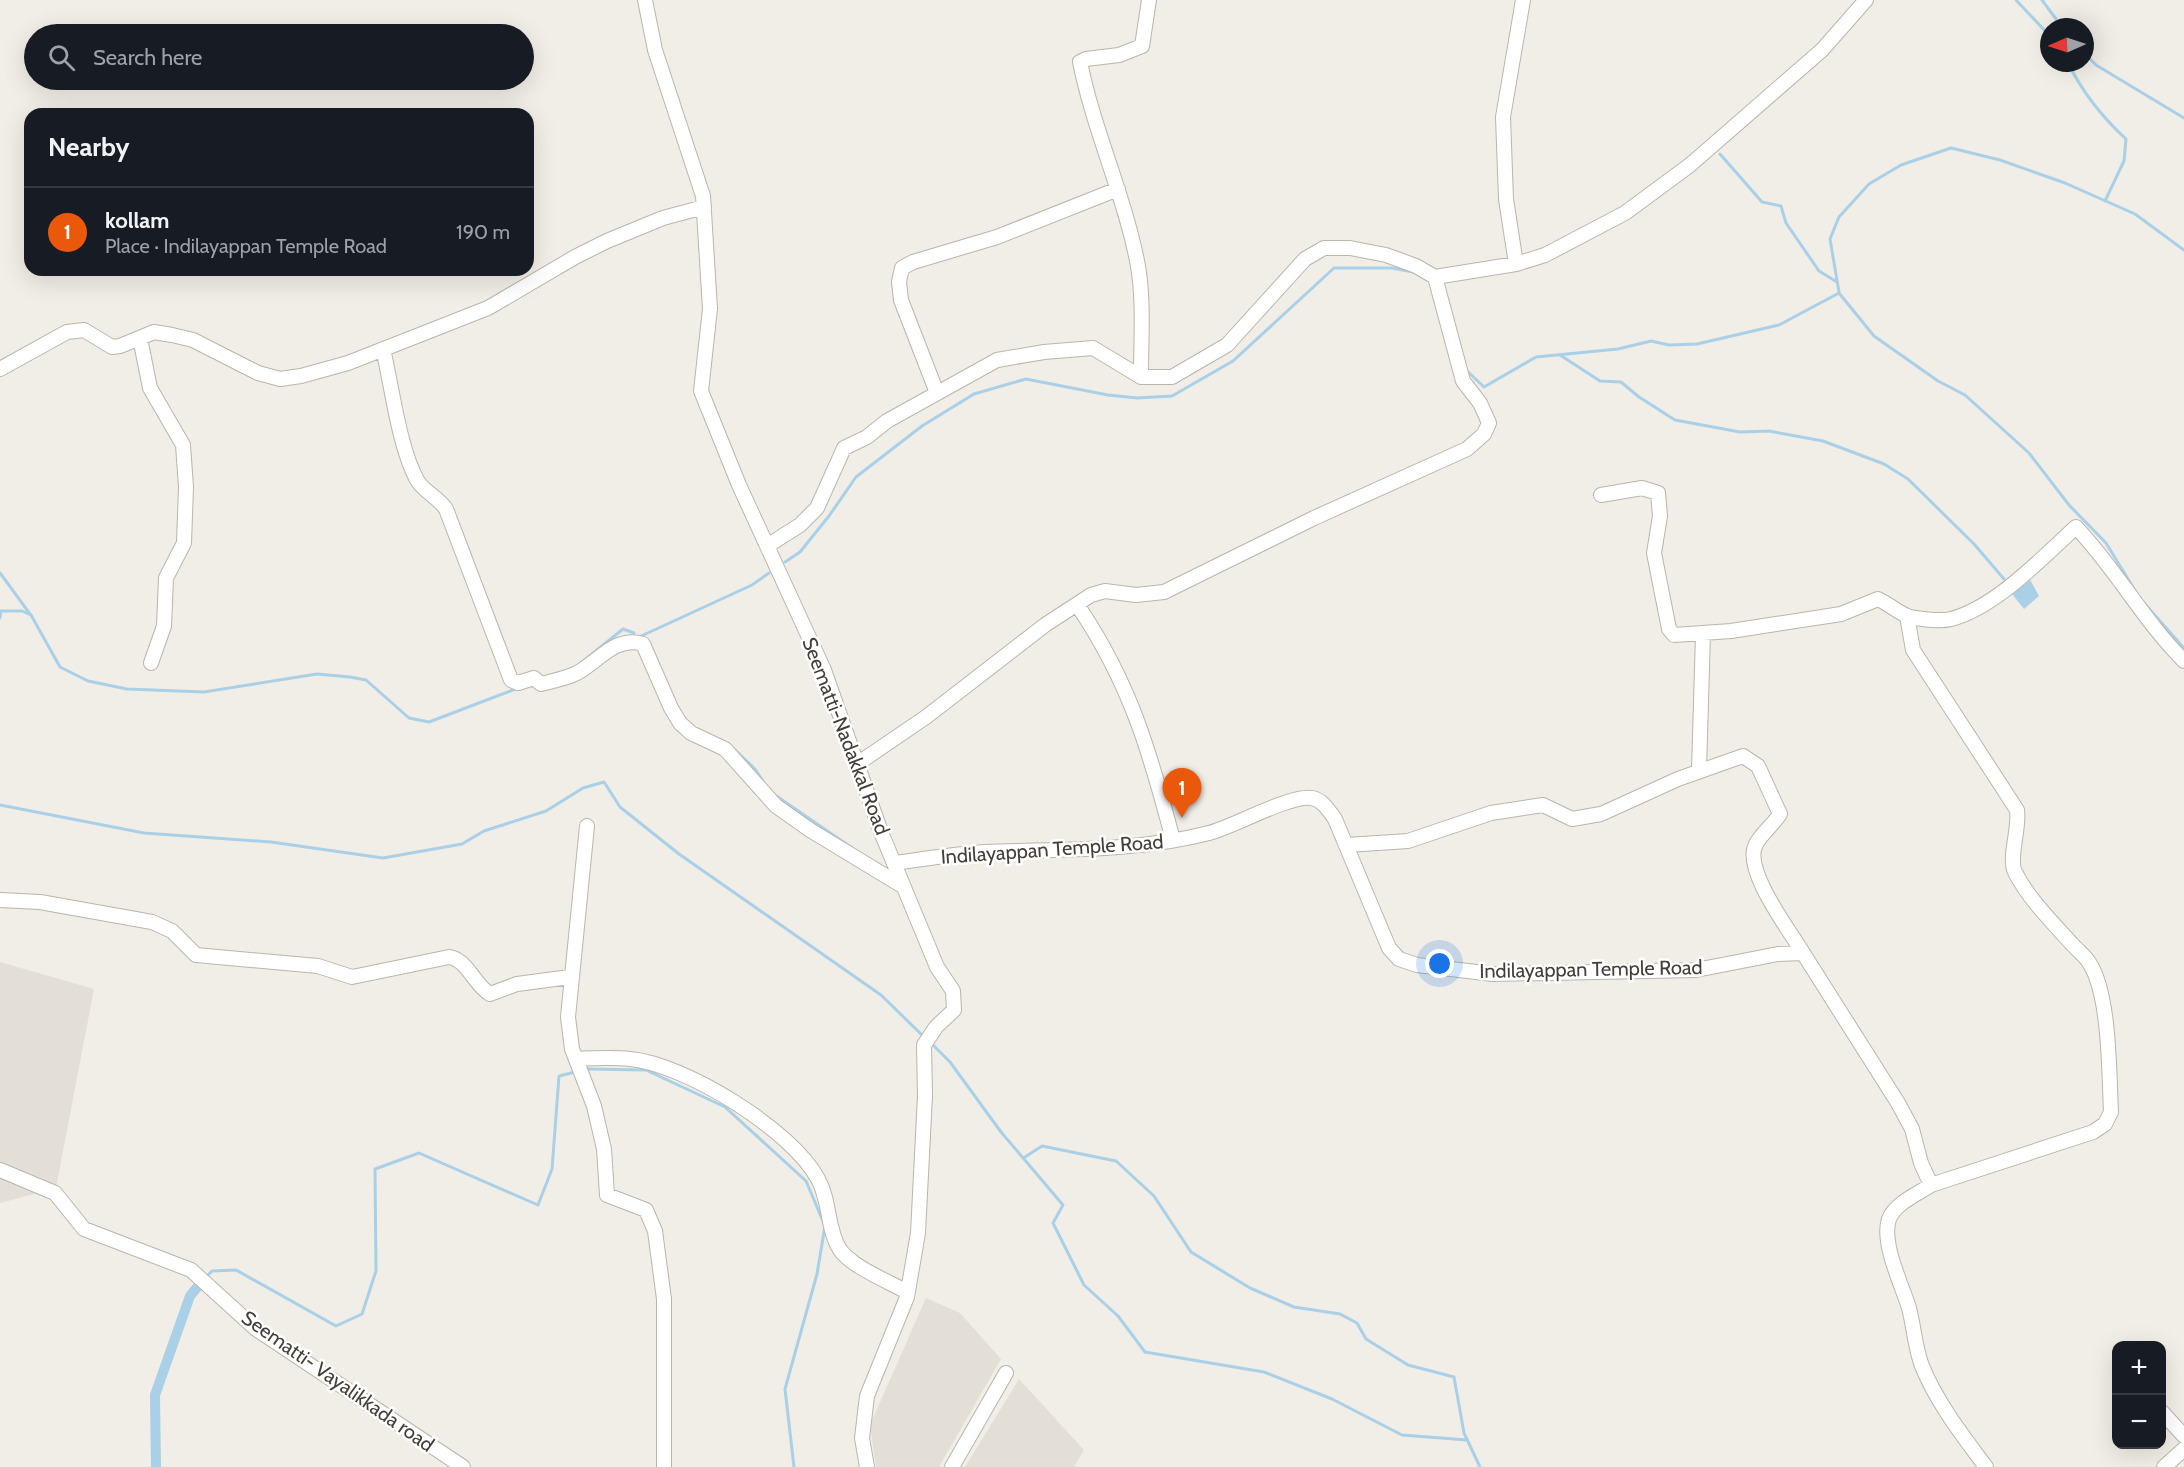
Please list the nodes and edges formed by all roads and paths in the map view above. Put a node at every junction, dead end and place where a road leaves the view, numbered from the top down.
1 (645, 0) edge
2 (1149, 0) edge
3 (1523, 0) edge
4 (1866, 0) edge
5 (1118, 189) junction
6 (704, 207) junction
7 (1516, 264) junction
8 (1435, 278) junction
9 (140, 338) junction
10 (383, 349) junction
11 (0, 369) edge
12 (1141, 376) junction
13 (937, 393) junction
14 (1601, 495) dead end
15 (767, 546) junction
16 (1078, 606) junction
17 (1907, 616) junction
18 (1703, 634) junction
19 (2184, 661) edge
20 (151, 663) dead end
21 (857, 764) junction
22 (1699, 770) junction
23 (587, 826) dead end
24 (1173, 840) junction
25 (1347, 845) junction
26 (894, 863) junction
27 (904, 887) junction
28 (0, 900) edge
29 (1803, 953) junction
30 (570, 977) junction
31 (576, 1059) junction
32 (0, 1170) edge
33 (1931, 1185) junction
34 (908, 1292) junction
35 (1006, 1373) dead end
36 (2166, 1416) edge
37 (2184, 1436) edge
38 (2184, 1449) edge
39 (463, 1467) edge
40 (664, 1467) edge
41 (867, 1467) edge
42 (952, 1467) edge
43 (1986, 1467) edge
44 (2164, 1467) edge

1 - 6 street, Seematti-Nadakkal Road
2 - 5 street
3 - 7 street
4 - 7 street
5 - 12 street
5 - 13 street
6 - 10 street
6 - 15 street, Seematti-Nadakkal Road
7 - 8 street
8 - 12 street
8 - 16 street
9 - 10 street
9 - 11 street
9 - 20 street
10 - 27 street
12 - 13 street
13 - 15 street
14 - 18 street
15 - 21 street, Seematti-Nadakkal Road
16 - 21 street
16 - 24 street
17 - 18 street
17 - 19 street
17 - 33 street
18 - 22 street
21 - 26 street, Seematti-Nadakkal Road
22 - 25 street
22 - 29 street
23 - 30 street
24 - 25 street, Indilayappan Temple Road
24 - 26 street, Indilayappan Temple Road
25 - 29 street, Indilayappan Temple Road
26 - 27 street, Seematti-Nadakkal Road
27 - 34 street, Seematti-Nadakkal Road
28 - 30 street
29 - 33 street
30 - 31 street
31 - 34 street
31 - 40 street
32 - 39 street, Seematti- Vayalikkada road
33 - 43 street
34 - 41 street, Seematti-Nadakkal Road
35 - 42 street
36 - 37 street
38 - 44 street

